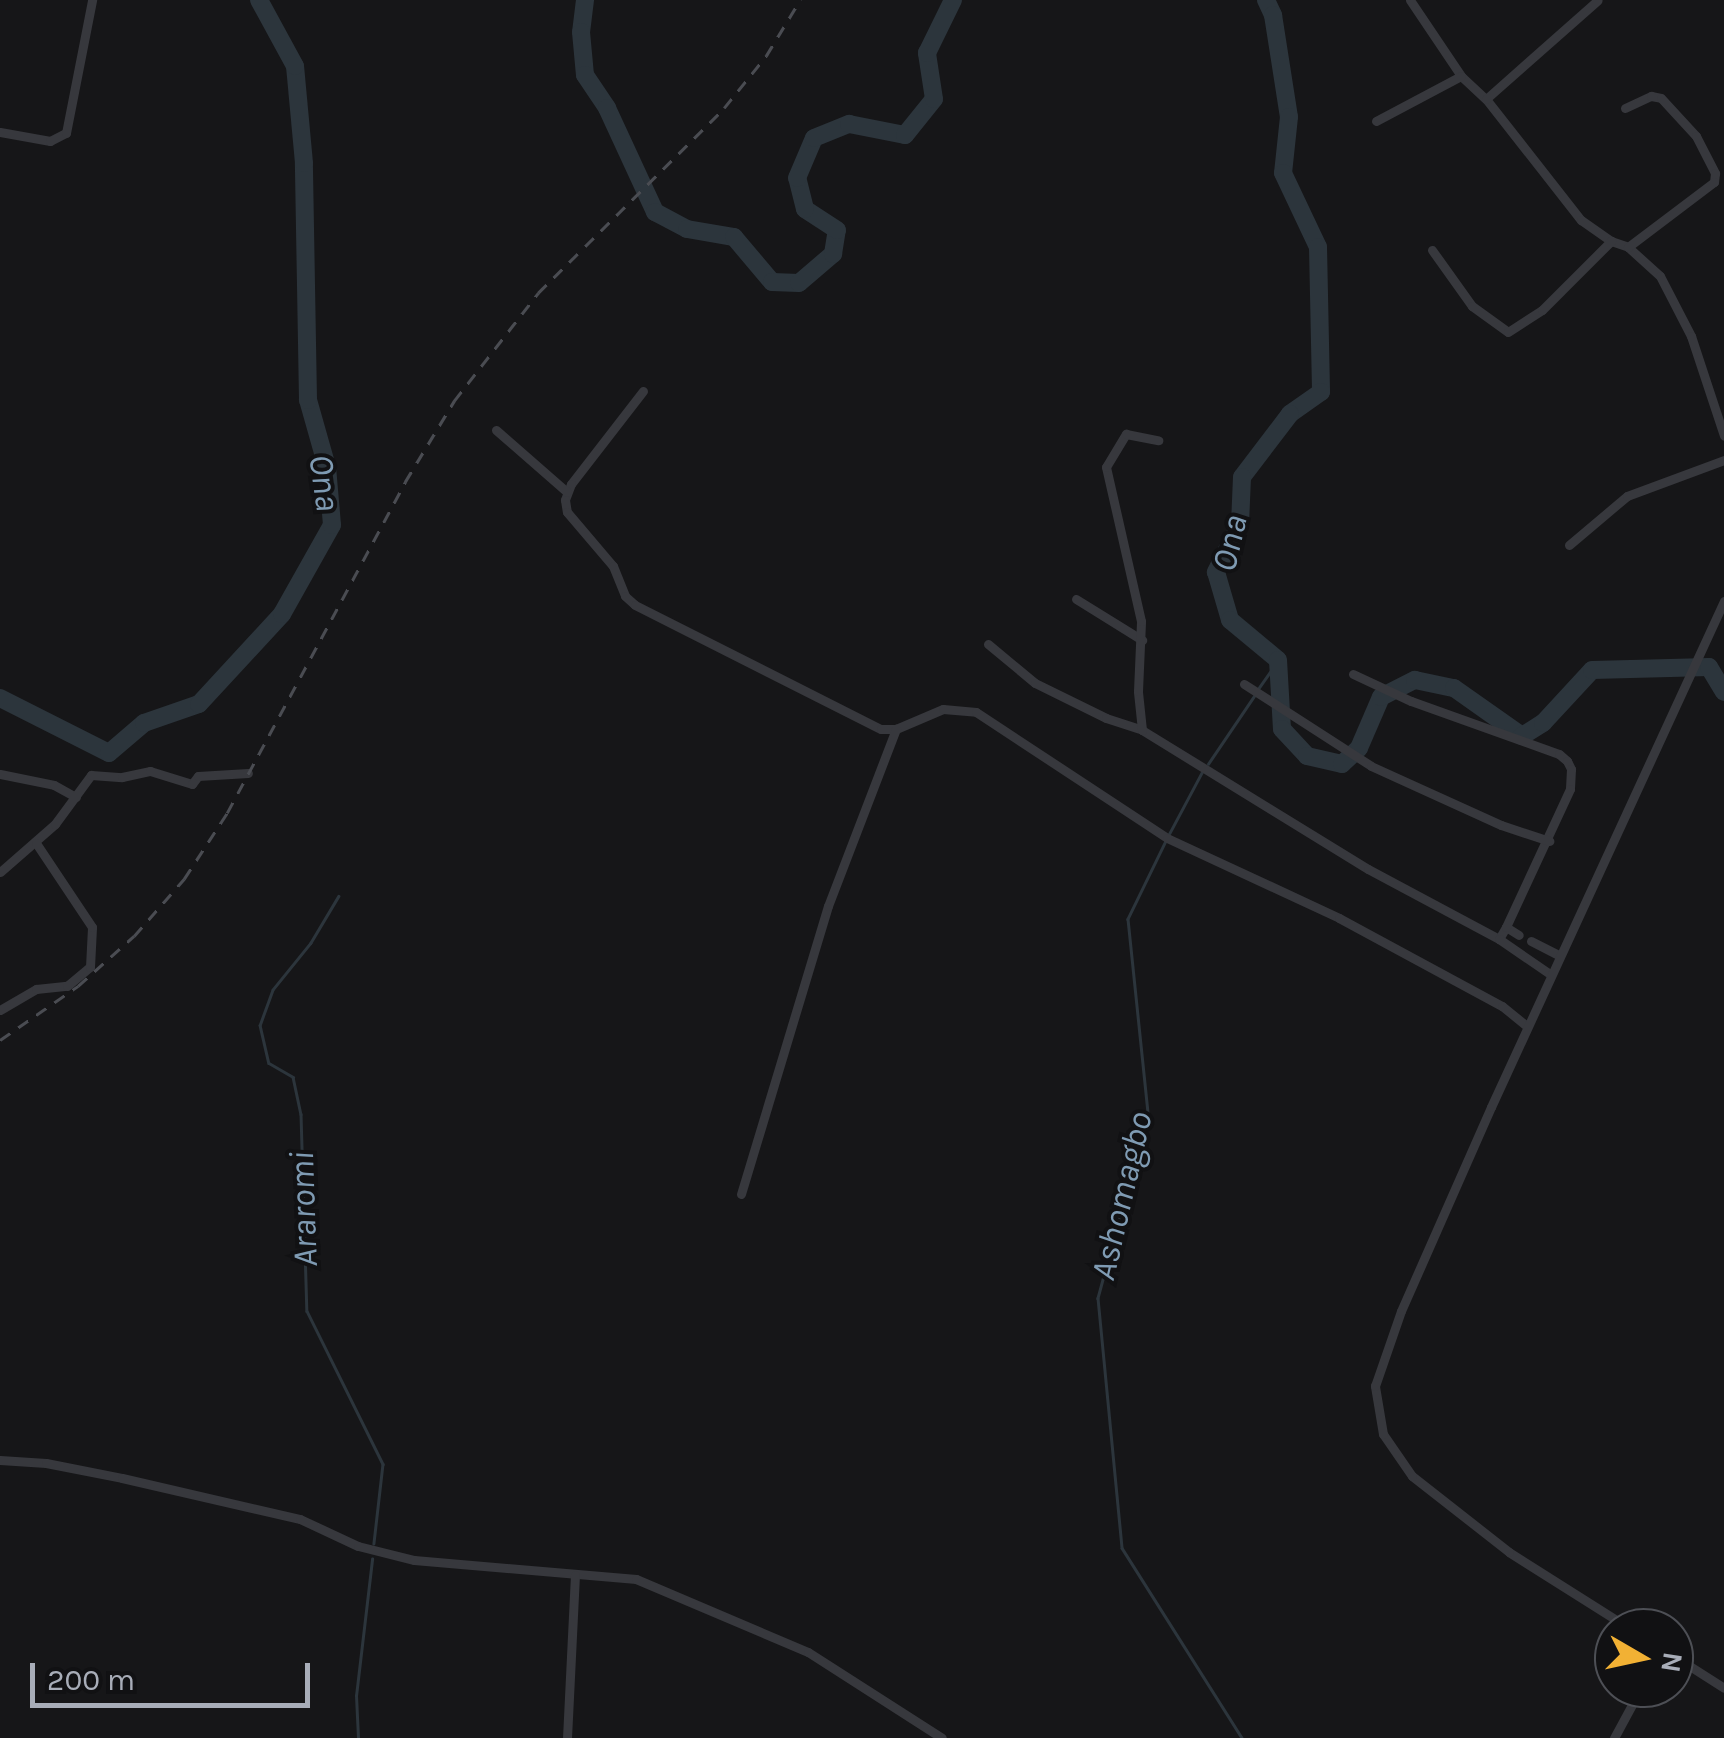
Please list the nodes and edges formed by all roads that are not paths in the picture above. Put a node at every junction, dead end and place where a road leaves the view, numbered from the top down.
1 (92, 0) edge
2 (1410, 0) edge
3 (1598, 0) edge
4 (1585, 5) edge
5 (1460, 76) junction
6 (1486, 99) junction
7 (1625, 108) dead end
8 (1376, 121) dead end
9 (0, 132) edge
10 (1611, 242) junction
11 (1628, 247) junction
12 (1432, 250) dead end
13 (643, 392) dead end
14 (496, 430) dead end
15 (1724, 436) edge
16 (1158, 440) dead end
17 (1724, 460) edge
18 (567, 492) junction
19 (1568, 545) dead end
20 (1076, 600) dead end
21 (1724, 601) edge
22 (1142, 640) junction
23 (988, 644) dead end
24 (1353, 674) dead end
25 (1244, 684) dead end
26 (896, 729) junction
27 (1142, 730) junction
28 (248, 773) dead end
29 (0, 774) edge
30 (76, 797) junction
31 (1549, 841) junction
32 (36, 843) junction
33 (0, 872) edge
34 (1506, 927) junction
35 (1519, 935) dead end
36 (1498, 939) junction
37 (1532, 941) dead end
38 (1558, 955) junction
39 (1550, 974) junction
40 (0, 1010) edge
41 (1526, 1026) junction
42 (741, 1194) dead end
43 (0, 1460) edge
44 (574, 1575) junction
45 (1598, 1608) edge
46 (1694, 1669) edge
47 (1724, 1688) edge
48 (1630, 1708) edge
49 (566, 1738) edge
50 (942, 1738) edge
51 (1614, 1738) edge

1 - 9 street
2 - 5 street
3 - 4 street
4 - 6 street
5 - 6 street
5 - 8 street
6 - 10 street
7 - 11 street
10 - 11 street
10 - 12 street
11 - 15 street
13 - 18 street
14 - 18 street
16 - 22 street
17 - 19 street
18 - 26 street
20 - 22 street
21 - 38 street
22 - 27 street
23 - 27 street
24 - 31 street
25 - 31 street
26 - 41 street
26 - 42 street
27 - 36 street
28 - 30 street
29 - 30 street
30 - 32 street
31 - 34 street
32 - 33 street
32 - 40 street
34 - 35 street
34 - 36 street
36 - 39 street
37 - 38 street
38 - 39 street
39 - 41 street
41 - 45 street
43 - 44 street
44 - 49 street
44 - 50 street
46 - 47 street
48 - 51 street

